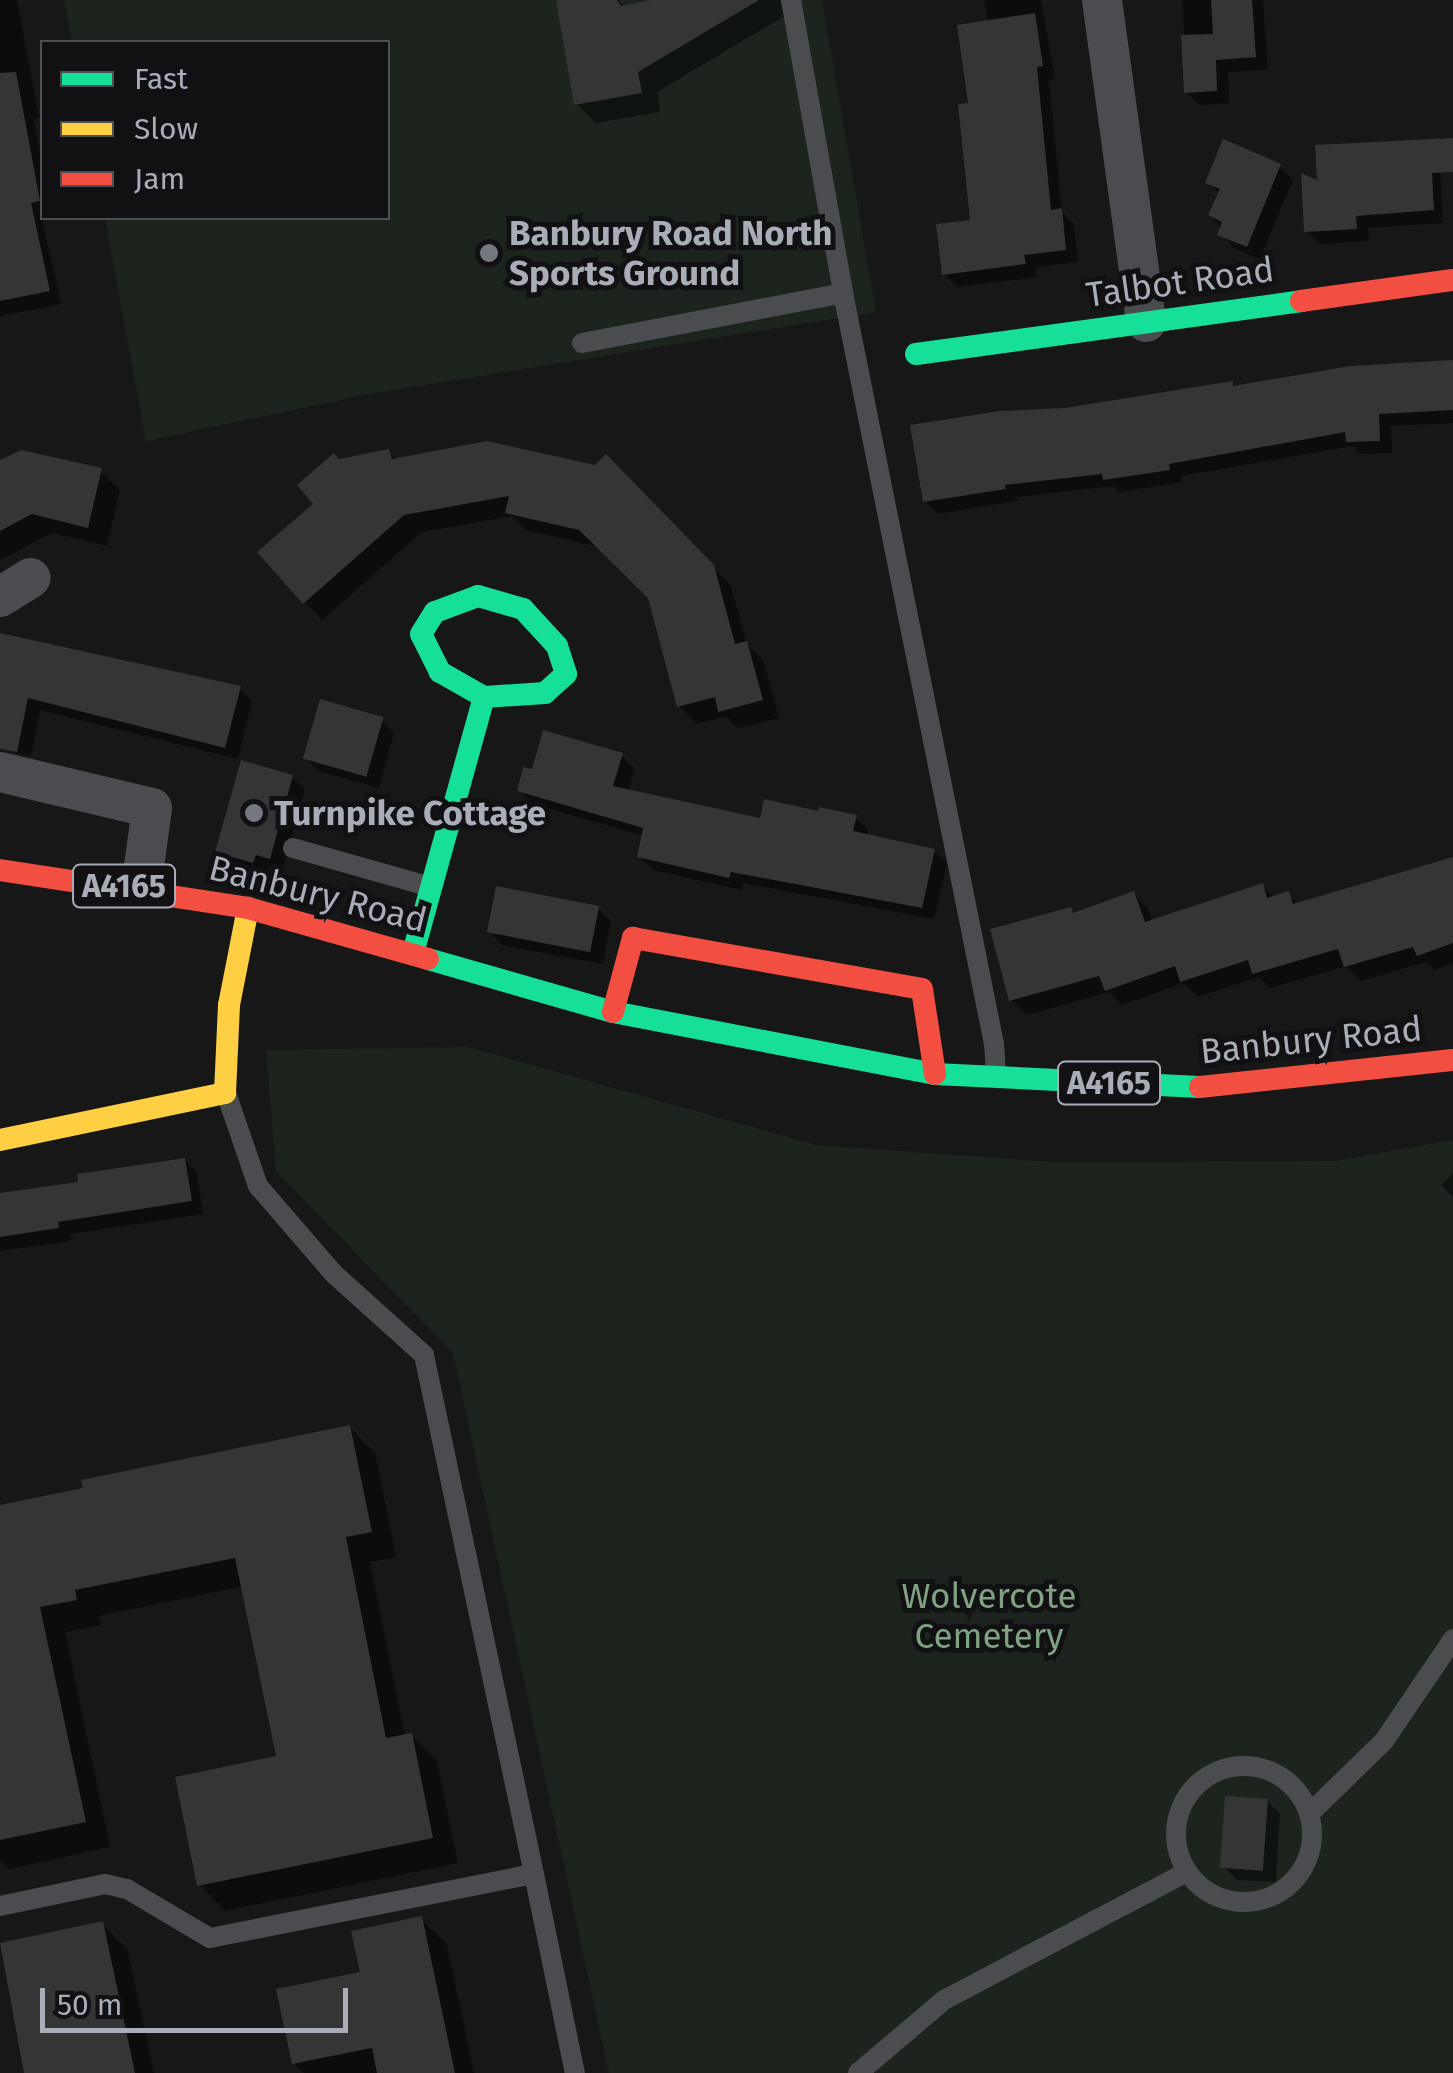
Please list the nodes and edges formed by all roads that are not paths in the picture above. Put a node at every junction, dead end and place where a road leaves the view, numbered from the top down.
1 (792, 0) edge
2 (1102, 0) edge
3 (1453, 280) edge
4 (843, 293) junction
5 (1146, 322) junction
6 (582, 343) dead end
7 (916, 354) dead end
8 (484, 697) junction
9 (0, 772) edge
10 (293, 848) dead end
11 (0, 870) edge
12 (432, 887) junction
13 (141, 888) junction
14 (248, 908) junction
15 (413, 953) junction
16 (613, 1012) junction
17 (1453, 1060) edge
18 (936, 1074) junction
19 (996, 1078) junction
20 (225, 1092) junction
21 (0, 1140) edge
22 (1453, 1640) edge
23 (1310, 1813) junction
24 (1187, 1872) junction
25 (534, 1874) junction
26 (0, 1906) edge
27 (575, 2073) edge
28 (858, 2073) edge

1 - 4 lane
2 - 5 street
3 - 5 street, Talbot Road
4 - 6 lane
4 - 19 lane
5 - 7 street, Talbot Road
8 - 8 street
8 - 12 street
9 - 13 street
10 - 12 lane
11 - 13 street, Banbury Road / A4165
12 - 15 street
13 - 14 street, Banbury Road / A4165
14 - 15 street, Banbury Road / A4165
14 - 20 street
15 - 16 street, Banbury Road / A4165
16 - 18 street, Banbury Road / A4165
16 - 18 street
17 - 19 street, Banbury Road / A4165
18 - 19 street, Banbury Road / A4165
20 - 21 street
20 - 25 lane
22 - 23 lane
23 - 24 lane
23 - 24 lane
24 - 28 lane
25 - 26 lane
25 - 27 lane

